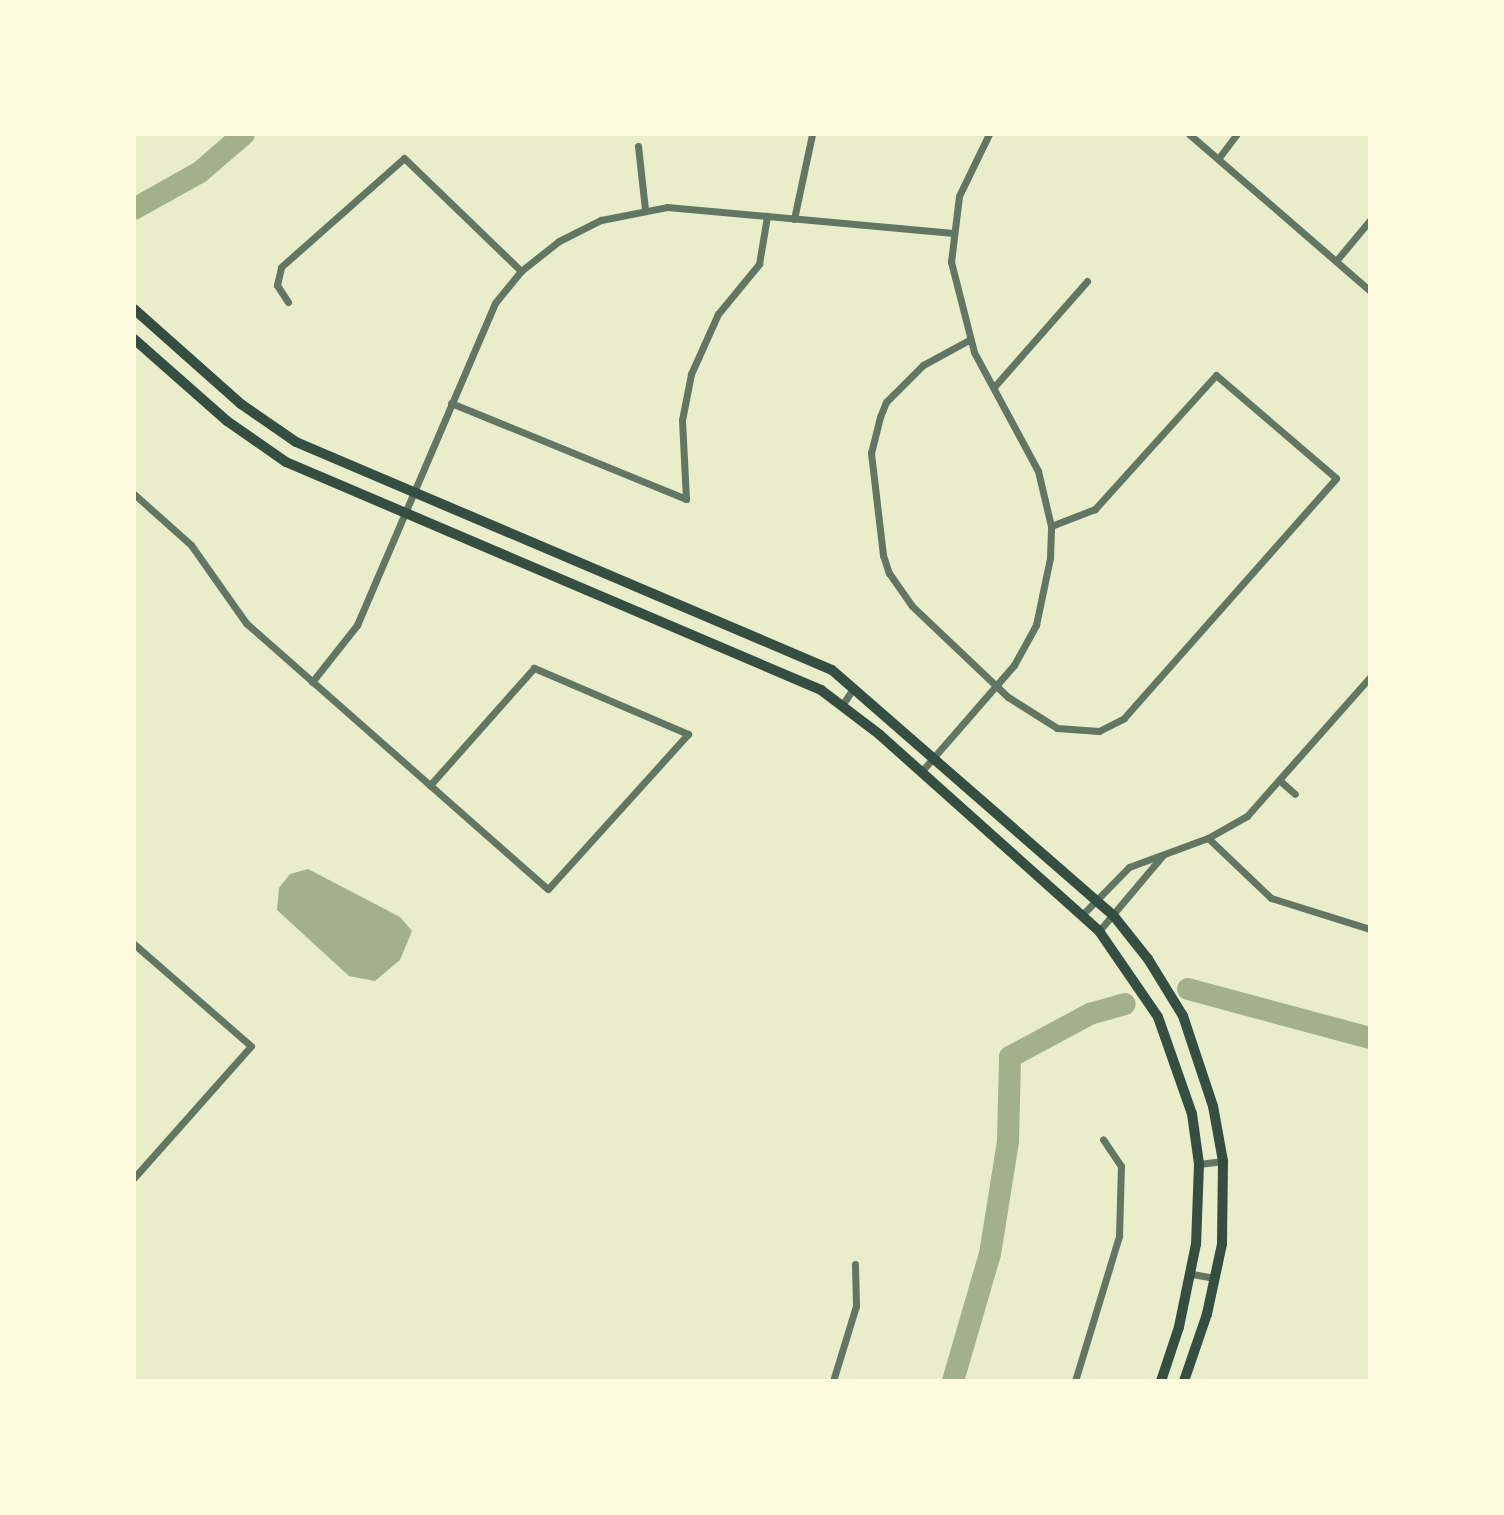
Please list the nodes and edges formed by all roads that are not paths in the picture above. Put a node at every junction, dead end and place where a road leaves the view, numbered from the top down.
1 (812, 134) edge
2 (989, 134) edge
3 (1189, 134) edge
4 (1237, 134) edge
5 (638, 146) dead end
6 (1218, 159) junction
7 (645, 209) junction
8 (767, 216) junction
9 (794, 219) junction
10 (1370, 220) edge
11 (951, 233) junction
12 (1336, 261) junction
13 (521, 271) junction
14 (1087, 281) dead end
15 (1370, 291) edge
16 (288, 302) dead end
17 (134, 309) edge
18 (134, 339) edge
19 (969, 340) junction
20 (994, 387) junction
21 (451, 403) junction
22 (413, 493) junction
23 (134, 494) edge
24 (405, 514) junction
25 (1051, 526) junction
26 (1370, 677) edge
27 (312, 682) junction
28 (998, 686) junction
29 (854, 687) junction
30 (843, 704) junction
31 (935, 756) junction
32 (921, 772) junction
33 (1279, 780) junction
34 (430, 785) junction
35 (1295, 794) dead end
36 (1208, 838) junction
37 (1163, 855) junction
38 (1096, 900) junction
39 (1082, 915) junction
40 (1113, 915) junction
41 (1370, 929) edge
42 (1099, 931) junction
43 (134, 944) edge
44 (1103, 1139) dead end
45 (1223, 1161) junction
46 (1199, 1164) junction
47 (134, 1178) edge
48 (855, 1264) dead end
49 (1192, 1274) junction
50 (1215, 1278) junction
51 (833, 1381) edge
52 (1075, 1381) edge
53 (1161, 1381) edge
54 (1184, 1381) edge

1 - 9 street
2 - 11 street
3 - 6 street
4 - 6 street
5 - 7 street
6 - 12 street
7 - 8 street
7 - 13 street
8 - 9 street
8 - 21 street
9 - 11 street
10 - 12 street
11 - 19 street
12 - 15 street
13 - 16 street
13 - 21 street
14 - 20 street
17 - 22 main road
18 - 24 main road
19 - 20 street
19 - 28 street
20 - 25 street
21 - 22 street
22 - 24 street
22 - 29 main road
23 - 27 street
24 - 27 street
24 - 30 main road
25 - 28 street
25 - 28 street
26 - 33 street
27 - 34 street
28 - 31 street
29 - 30 street
29 - 31 main road
30 - 32 main road
31 - 32 street
31 - 38 main road
32 - 39 main road
33 - 35 street
33 - 36 street
34 - 34 street
36 - 37 street
36 - 41 street
37 - 38 street
37 - 40 street
38 - 39 street
38 - 40 main road
39 - 42 main road
40 - 42 street
40 - 45 main road
42 - 46 main road
43 - 47 street
44 - 52 street
45 - 46 street
45 - 50 main road
46 - 49 main road
48 - 51 street
49 - 50 street
49 - 53 main road
50 - 54 main road

